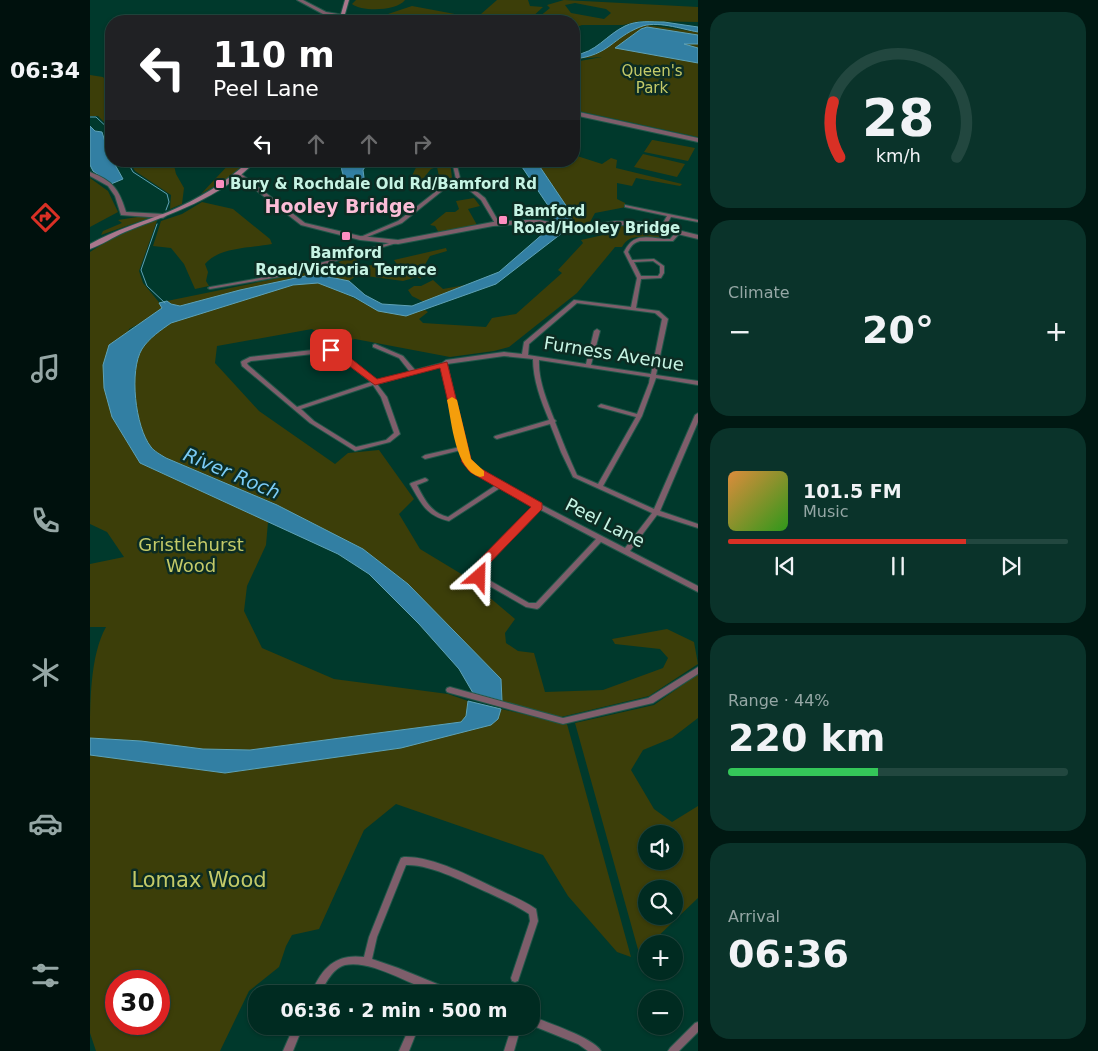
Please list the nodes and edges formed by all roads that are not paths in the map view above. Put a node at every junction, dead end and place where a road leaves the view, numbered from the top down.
1 (299, 0) edge
2 (347, 0) edge
3 (324, 13) junction
4 (342, 13) junction
5 (332, 15) joint
6 (580, 114) edge
7 (698, 140) edge
8 (246, 167) edge
9 (455, 167) edge
10 (90, 174) edge
11 (236, 176) junction
12 (445, 187) dead end
13 (627, 206) dead end
14 (670, 215) junction
15 (164, 216) junction
16 (698, 221) edge
17 (498, 224) junction
18 (570, 228) joint
19 (662, 228) junction
20 (678, 234) junction
21 (698, 237) edge
22 (360, 238) junction
23 (398, 242) junction
24 (90, 247) edge
25 (631, 261) junction
26 (639, 278) junction
27 (210, 288) dead end
28 (633, 308) junction
29 (597, 331) dead end
30 (375, 346) dead end
31 (524, 356) junction
32 (536, 358) junction
33 (444, 364) junction
34 (588, 366) junction
35 (413, 372) junction
36 (655, 376) junction
37 (374, 382) junction
38 (698, 382) edge
39 (601, 406) dead end
40 (296, 409) junction
41 (639, 416) junction
42 (698, 416) edge
43 (553, 421) junction
44 (497, 437) dead end
45 (463, 448) junction
46 (425, 457) dead end
47 (425, 480) dead end
48 (500, 485) junction
49 (599, 488) junction
50 (538, 506) junction
51 (656, 512) junction
52 (698, 526) edge
53 (601, 538) junction
54 (627, 551) junction
55 (698, 589) edge
56 (698, 670) edge
57 (450, 690) dead end
58 (367, 961) junction
59 (515, 978) dead end
60 (319, 985) edge
61 (417, 985) edge
62 (540, 1024) edge
63 (698, 1026) edge
64 (295, 1035) edge
65 (411, 1035) edge
66 (514, 1035) edge
67 (288, 1051) edge
68 (404, 1051) edge
69 (509, 1051) edge
70 (596, 1051) edge
71 (673, 1051) edge

1 - 3 street
2 - 4 main road
3 - 4 street
3 - 5 street
4 - 5 street
6 - 7 street
8 - 11 main road
9 - 17 street
10 - 15 street
11 - 15 main road
11 - 22 street
12 - 22 street
13 - 14 street
14 - 16 street
14 - 19 street
15 - 24 main road
17 - 18 street
17 - 23 street
18 - 19 street
19 - 20 street
20 - 21 street
20 - 25 street
22 - 23 street
23 - 27 street
25 - 26 street
25 - 26 street
26 - 28 street
28 - 31 street
28 - 36 street
29 - 34 street
30 - 35 street
31 - 32 street, Furness Avenue
31 - 33 street
32 - 34 street, Furness Avenue
32 - 43 street
33 - 35 street
33 - 45 street, Peel Lane
34 - 36 street, Furness Avenue
35 - 37 street
36 - 38 street, Furness Avenue
36 - 41 street
37 - 40 street
37 - 40 street
37 - 40 street
39 - 41 street
41 - 49 street
42 - 51 street
43 - 44 street
43 - 49 street
45 - 46 street
45 - 48 street, Peel Lane
47 - 48 street
48 - 50 street, Peel Lane
49 - 51 street
50 - 53 street, Peel Lane
50 - 53 street
51 - 52 street
51 - 54 street
53 - 54 street, Peel Lane
54 - 55 street, Peel Lane
56 - 57 street
58 - 59 street
58 - 60 street
58 - 61 street
62 - 70 street
63 - 71 street
64 - 67 street
65 - 68 street
66 - 69 street

